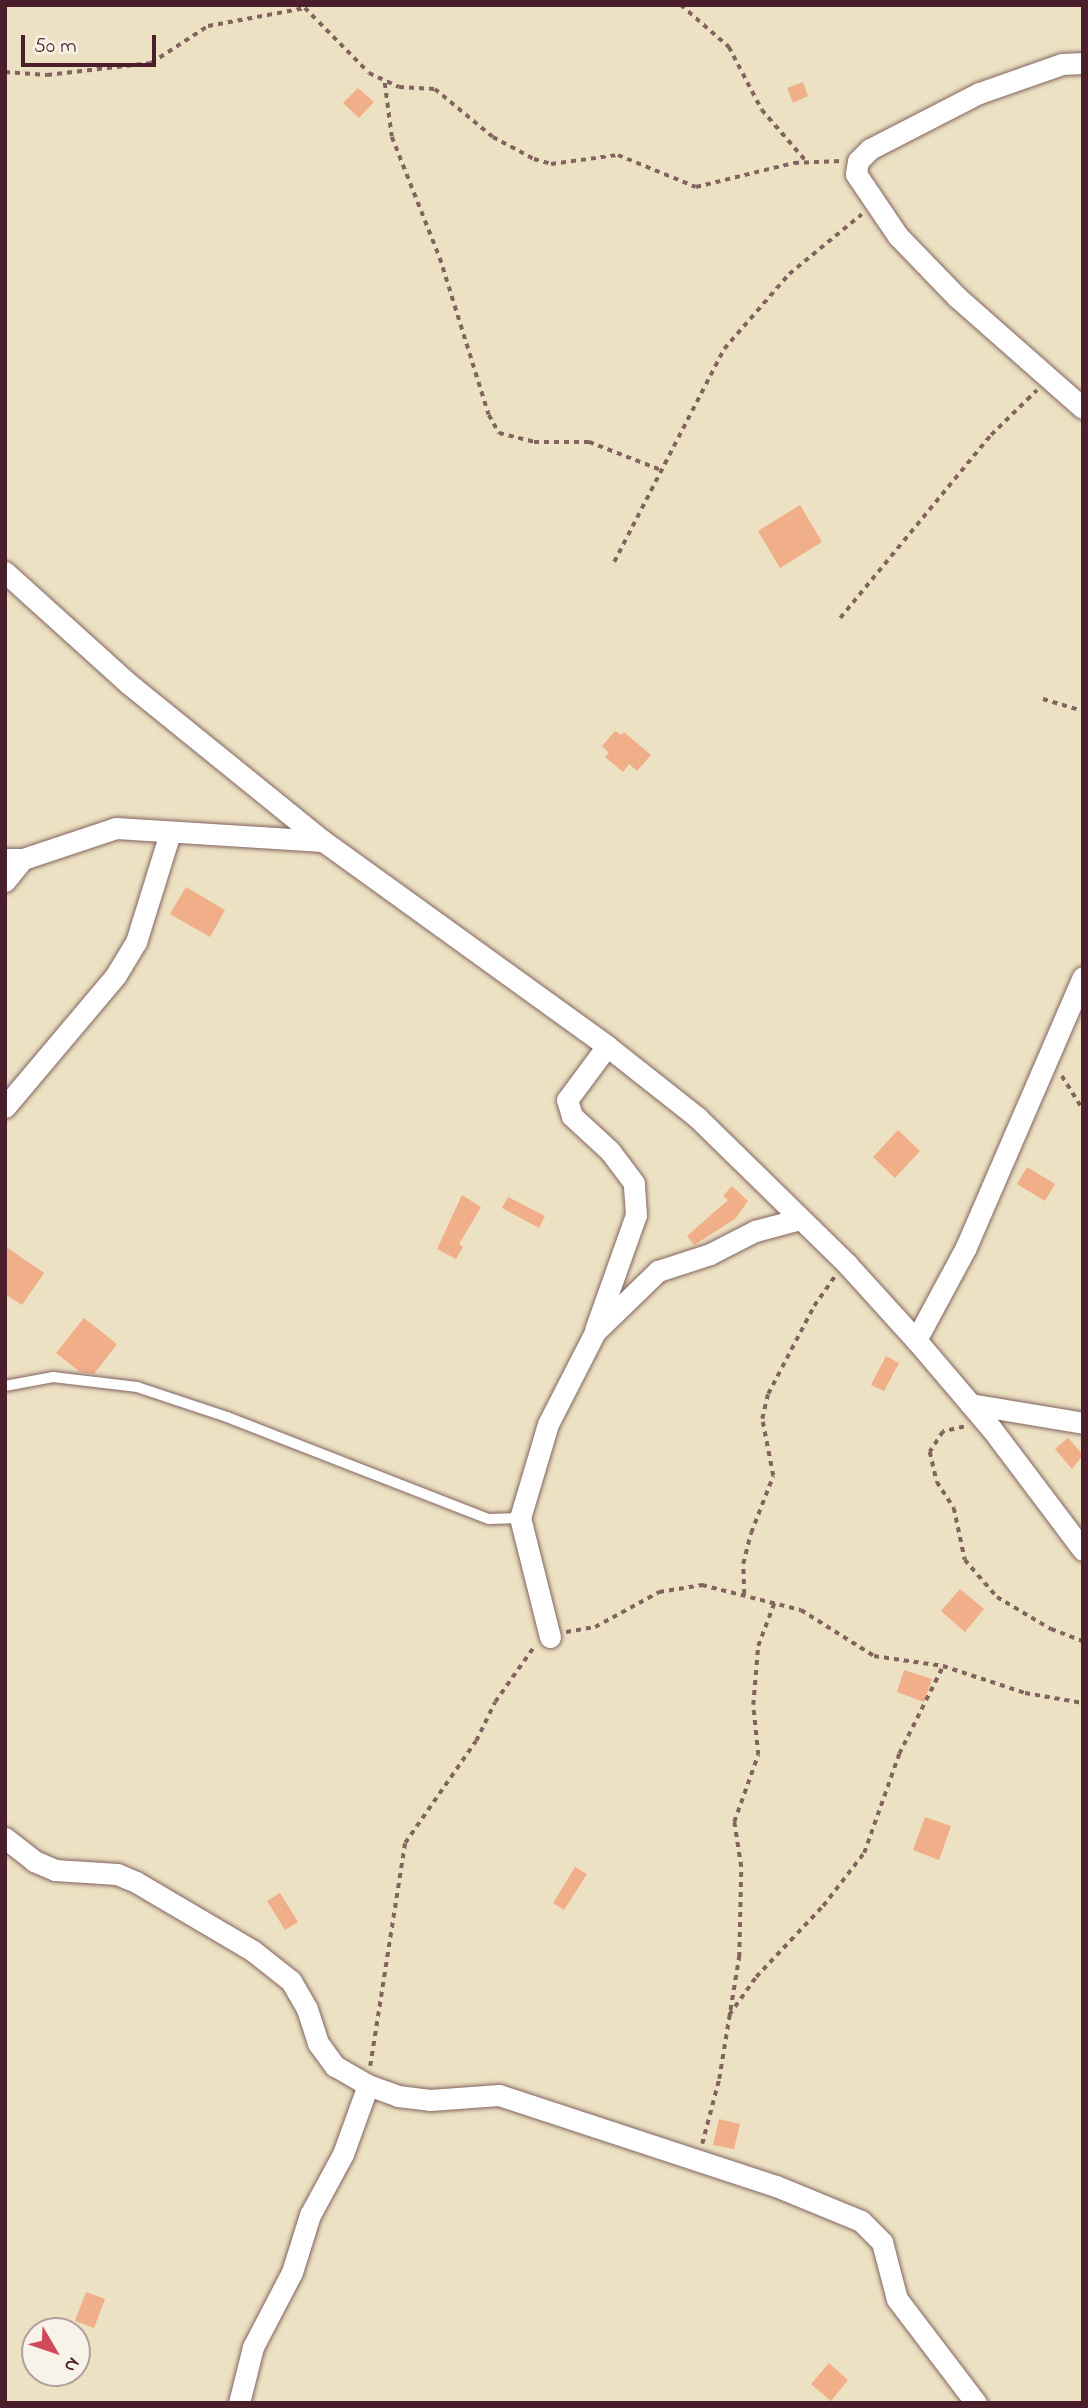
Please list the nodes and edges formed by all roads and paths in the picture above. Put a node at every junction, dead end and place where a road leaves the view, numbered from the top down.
1 (681, 5) edge
2 (304, 7) edge
3 (1083, 62) edge
4 (5, 72) edge
5 (385, 83) junction
6 (806, 161) junction
7 (858, 161) junction
8 (875, 205) junction
9 (1052, 384) junction
10 (1083, 408) edge
11 (661, 470) junction
12 (614, 562) dead end
13 (5, 572) edge
14 (840, 618) dead end
15 (1043, 699) dead end
16 (1083, 711) edge
17 (170, 833) junction
18 (323, 841) junction
19 (14, 859) edge
20 (5, 881) edge
21 (1083, 977) edge
22 (607, 1046) junction
23 (1053, 1050) junction
24 (9, 1096) edge
25 (1083, 1110) edge
26 (800, 1220) junction
27 (846, 1264) junction
28 (595, 1332) junction
29 (916, 1340) junction
30 (5, 1386) edge
31 (970, 1404) junction
32 (1083, 1423) edge
33 (990, 1428) junction
34 (520, 1518) junction
35 (1083, 1550) edge
36 (744, 1594) junction
37 (775, 1601) junction
38 (550, 1637) junction
39 (1083, 1641) edge
40 (943, 1666) junction
41 (1083, 1703) edge
42 (5, 1838) edge
43 (728, 2016) junction
44 (369, 2085) junction
45 (700, 2161) junction
46 (239, 2403) edge
47 (976, 2403) edge

1 - 6 path
2 - 4 path
2 - 5 path
3 - 7 street
5 - 6 path
5 - 11 path
6 - 7 path
7 - 8 street
8 - 9 street
8 - 11 path
9 - 10 street
9 - 14 path
11 - 12 path
13 - 18 street
15 - 16 path
17 - 18 street
17 - 19 street
17 - 24 street
18 - 22 street
19 - 20 street
21 - 23 street
22 - 26 street
22 - 28 street
23 - 25 path
23 - 29 street
26 - 27 street
26 - 28 street
27 - 29 street
27 - 36 path
28 - 34 street
29 - 31 street
30 - 34 lane
31 - 32 street
31 - 33 street
33 - 35 street
33 - 39 path
34 - 38 street
36 - 37 path
36 - 38 path
37 - 40 path
37 - 43 path
38 - 44 path
40 - 41 path
40 - 43 path
42 - 44 street
43 - 45 path
44 - 45 street
44 - 46 street
45 - 47 street

